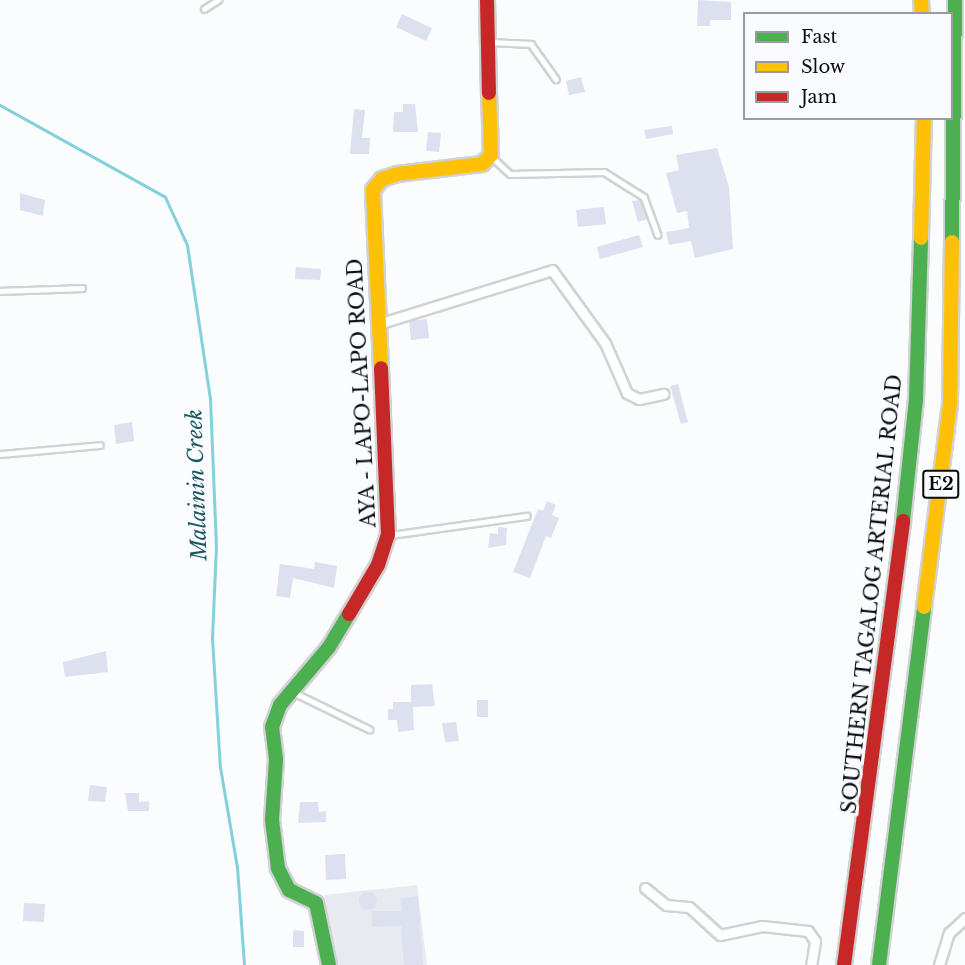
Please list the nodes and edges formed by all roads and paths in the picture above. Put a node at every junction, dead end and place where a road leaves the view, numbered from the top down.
1 (218, 0) edge
2 (487, 0) edge
3 (955, 0) edge
4 (204, 9) dead end
5 (489, 42) junction
6 (556, 79) dead end
7 (924, 120) edge
8 (492, 155) junction
9 (658, 235) dead end
10 (82, 288) dead end
11 (0, 291) edge
12 (378, 324) junction
13 (663, 394) dead end
14 (100, 446) dead end
15 (0, 454) edge
16 (527, 516) dead end
17 (388, 535) junction
18 (292, 691) junction
19 (369, 729) dead end
20 (645, 888) dead end
21 (965, 918) edge
22 (329, 965) edge
23 (811, 965) edge
24 (844, 965) edge
25 (879, 965) edge
26 (939, 965) edge

1 - 4 lane
2 - 5 main road
3 - 25 main road, E2
5 - 6 lane
5 - 8 main road
7 - 24 main road, SOUTHERN TAGALOG ARTERIAL ROAD / E2
8 - 9 lane
8 - 12 main road, AYA - LAPO-LAPO ROAD
10 - 11 lane
12 - 13 street
12 - 17 main road, AYA - LAPO-LAPO ROAD
14 - 15 lane
16 - 17 lane
17 - 18 main road, AYA - LAPO-LAPO ROAD
18 - 19 lane
18 - 22 main road, AYA - LAPO-LAPO ROAD
20 - 23 street
21 - 26 street

